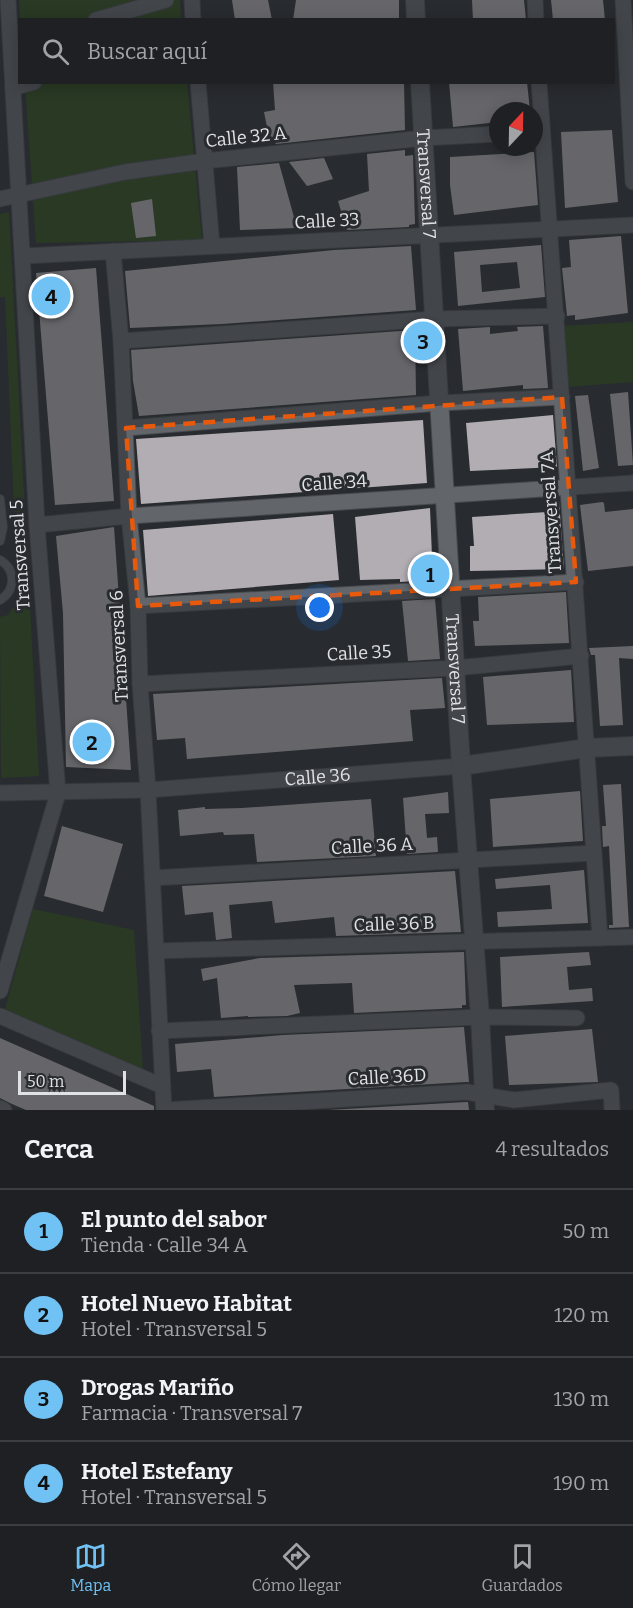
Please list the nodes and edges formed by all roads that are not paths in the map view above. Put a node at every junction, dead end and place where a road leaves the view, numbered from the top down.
1 (8, 0) edge
2 (166, 0) edge
3 (192, 0) edge
4 (415, 0) edge
5 (535, 0) edge
6 (623, 0) edge
7 (103, 18) edge
8 (193, 18) edge
9 (416, 18) edge
10 (536, 18) edge
11 (15, 42) edge
12 (629, 45) edge
13 (25, 84) edge
14 (198, 84) edge
15 (420, 84) edge
16 (539, 84) edge
17 (13, 87) junction
18 (539, 102) edge
19 (631, 128) edge
20 (489, 134) edge
21 (424, 138) junction
22 (541, 156) edge
23 (205, 161) junction
24 (633, 182) edge
25 (18, 195) junction
26 (0, 199) edge
27 (633, 225) edge
28 (550, 229) junction
29 (429, 235) junction
30 (212, 246) junction
31 (113, 251) junction
32 (24, 256) junction
33 (557, 316) junction
34 (434, 319) junction
35 (121, 341) junction
36 (562, 397) junction
37 (439, 404) junction
38 (126, 428) junction
39 (633, 483) edge
40 (569, 488) junction
41 (445, 495) junction
42 (0, 499) edge
43 (129, 516) junction
44 (37, 525) junction
45 (0, 541) edge
46 (0, 560) edge
47 (576, 582) junction
48 (450, 589) junction
49 (0, 600) edge
50 (138, 606) junction
51 (581, 656) junction
52 (455, 668) junction
53 (140, 684) junction
54 (633, 746) edge
55 (587, 748) junction
56 (461, 766) junction
57 (148, 790) junction
58 (0, 793) edge
59 (58, 793) junction
60 (594, 853) junction
61 (468, 860) junction
62 (152, 878) junction
63 (633, 937) edge
64 (600, 939) junction
65 (474, 940) junction
66 (157, 951) junction
67 (0, 991) edge
68 (0, 1016) edge
69 (480, 1017) junction
70 (577, 1018) dead end
71 (159, 1031) junction
72 (162, 1086) junction
73 (485, 1102) edge
74 (164, 1110) edge
75 (612, 1110) edge

1 - 11 street, Transversal 5
2 - 7 street
3 - 8 street
4 - 9 street
5 - 10 street
6 - 12 street
11 - 17 street, Transversal 5
12 - 19 street
13 - 17 street
14 - 23 street
15 - 21 street, Transversal 7
16 - 18 street, Transversal 7A
17 - 25 street, Transversal 5
19 - 24 street
20 - 21 street, Calle 32 A
21 - 23 street, Calle 32 A
21 - 29 street, Transversal 7
22 - 28 street, Transversal 7A
23 - 25 street, Calle 32 A
23 - 30 street
25 - 26 street, Calle 32 A
25 - 32 street, Transversal 5
27 - 28 street, Calle 33
28 - 29 street, Calle 33
28 - 33 street, Transversal 7A
29 - 30 street, Calle 33
29 - 34 street, Transversal 7
30 - 31 street, Calle 33
31 - 32 street, Calle 33
31 - 35 street, Transversal 6
32 - 44 street, Transversal 5
33 - 34 street
33 - 36 street, Transversal 7A
34 - 35 street
34 - 37 street, Transversal 7
35 - 38 street, Transversal 6
36 - 37 street
36 - 40 street, Transversal 7A
37 - 38 street
37 - 41 street, Transversal 7
38 - 43 street, Transversal 6
39 - 40 street, Calle 34
40 - 41 street, Calle 34
40 - 47 street, Transversal 7A
41 - 43 street, Calle 34
41 - 48 street, Transversal 7
42 - 45 lane
43 - 44 street, Calle 34
43 - 50 street, Transversal 6
44 - 59 street, Transversal 5
46 - 49 lane
47 - 48 street
47 - 51 street, Transversal 7A
48 - 50 street
48 - 52 street, Transversal 7
50 - 53 street, Transversal 6
51 - 52 street, Calle 35
51 - 55 street, Transversal 7A
52 - 53 street, Calle 35
52 - 56 street, Transversal 7
53 - 57 street, Transversal 6
54 - 55 street, Calle 36
55 - 56 street, Calle 36
55 - 60 street, Transversal 7A
56 - 57 street, Calle 36
56 - 61 street, Transversal 7
57 - 59 street, Calle 36
57 - 62 street, Transversal 6
58 - 59 street, Calle 36
59 - 67 street, Transversal 5
60 - 61 street, Calle 36 A
60 - 64 street, Transversal 7A
61 - 62 street, Calle 36 A
61 - 65 street, Transversal 7
62 - 66 street, Transversal 6
63 - 64 street, Calle 36 B
64 - 65 street, Calle 36 B
65 - 66 street, Calle 36 B
65 - 69 street, Transversal 7
66 - 71 street, Transversal 6
68 - 72 street
69 - 70 street
69 - 71 street
69 - 73 street, Transversal 7
71 - 72 street, Transversal 6
72 - 74 street, Transversal 6
73 - 74 street, Calle 36D
73 - 75 street, Calle 36D

